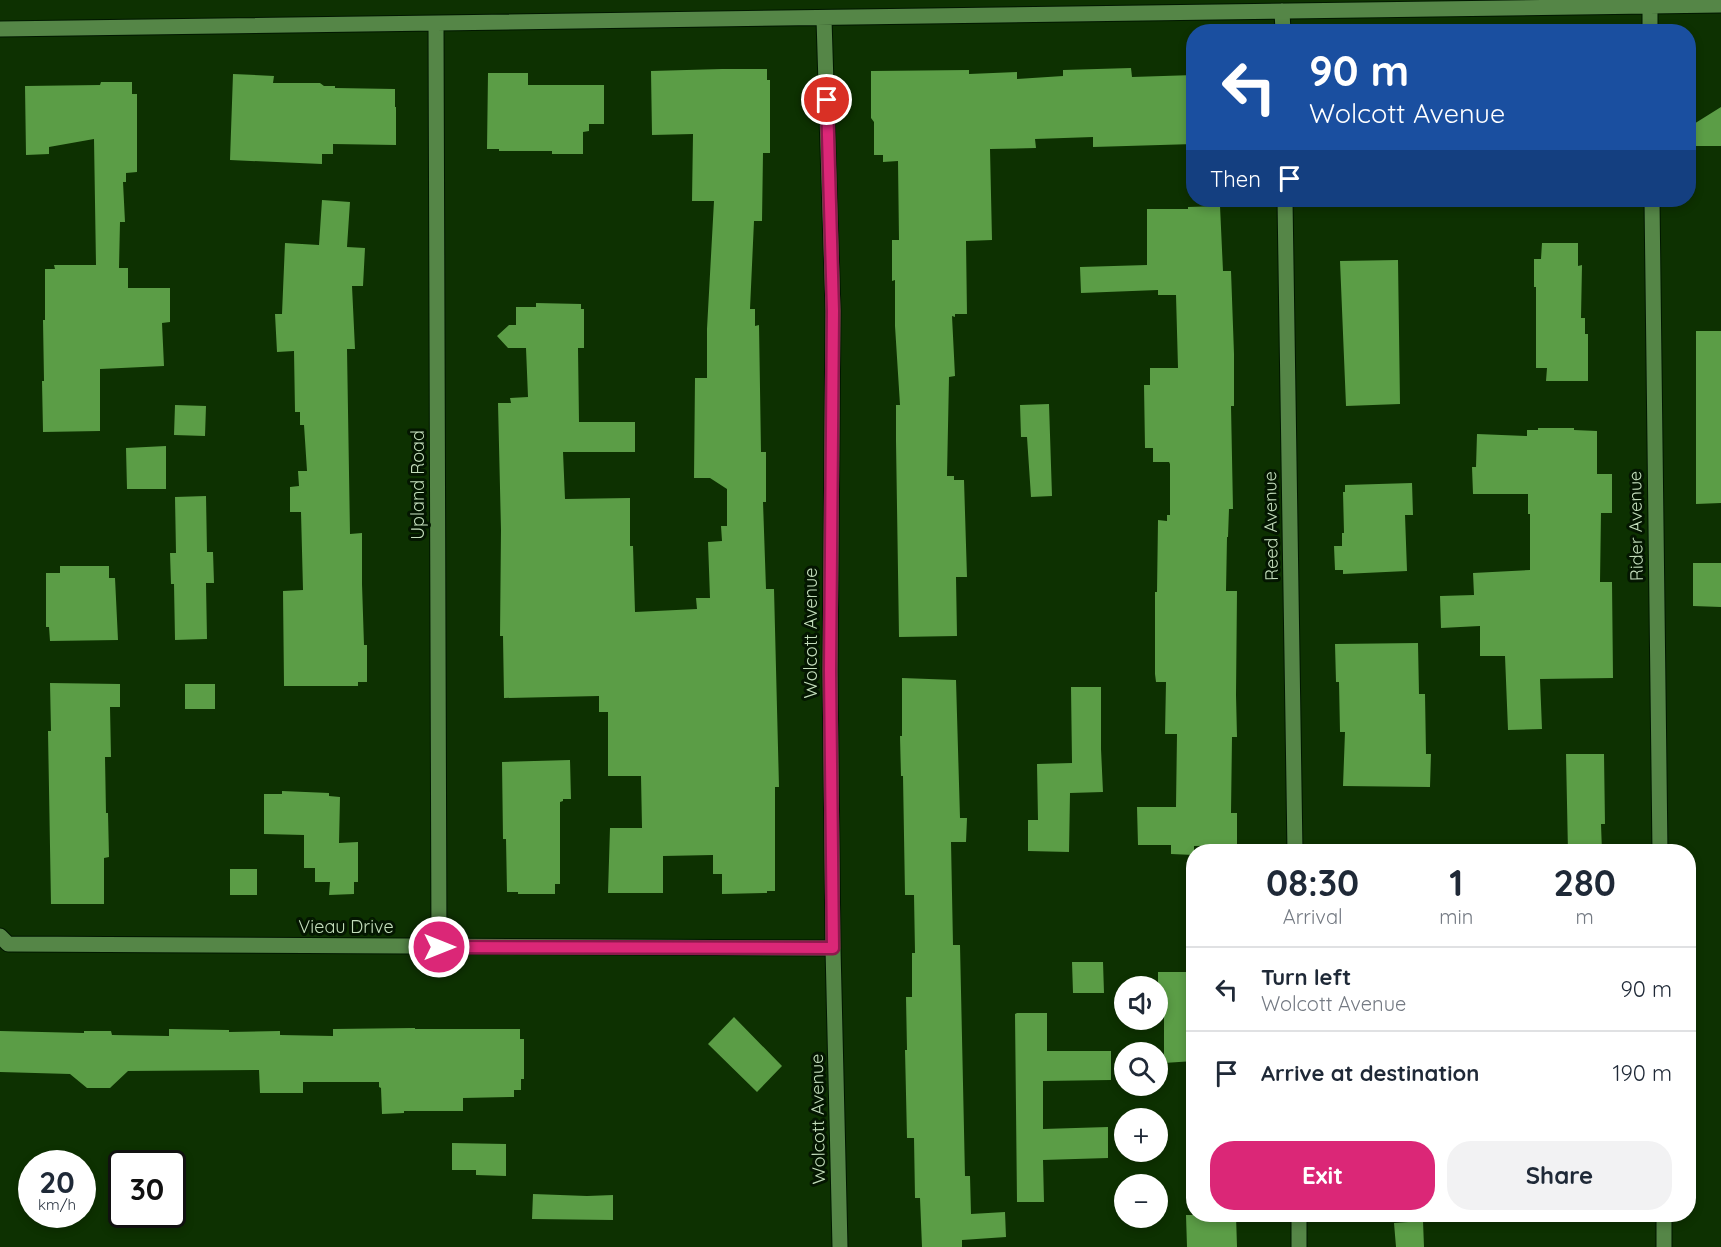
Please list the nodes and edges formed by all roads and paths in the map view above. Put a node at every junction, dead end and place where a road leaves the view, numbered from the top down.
1 (1721, 5) edge
2 (1650, 6) junction
3 (1013, 8) edge
4 (1282, 11) junction
5 (824, 19) junction
6 (436, 24) junction
7 (1282, 24) edge
8 (1650, 24) edge
9 (0, 30) edge
10 (1285, 207) edge
11 (1652, 207) edge
12 (1295, 844) edge
13 (1660, 844) edge
14 (2, 939) edge
15 (439, 947) junction
16 (833, 948) junction
17 (1299, 1222) edge
18 (1664, 1222) edge
19 (840, 1247) edge
20 (1299, 1247) edge
21 (1664, 1247) edge

1 - 2 street
2 - 4 street
2 - 8 street
3 - 4 street
3 - 5 street
4 - 7 street
5 - 6 street
5 - 16 street, Wolcott Avenue
6 - 9 street
6 - 15 street, Upland Road
10 - 12 street, Reed Avenue
11 - 13 street, Rider Avenue
14 - 15 street, Vieau Drive
15 - 16 street, Vieau Drive
16 - 19 street, Wolcott Avenue
17 - 20 street
18 - 21 street

